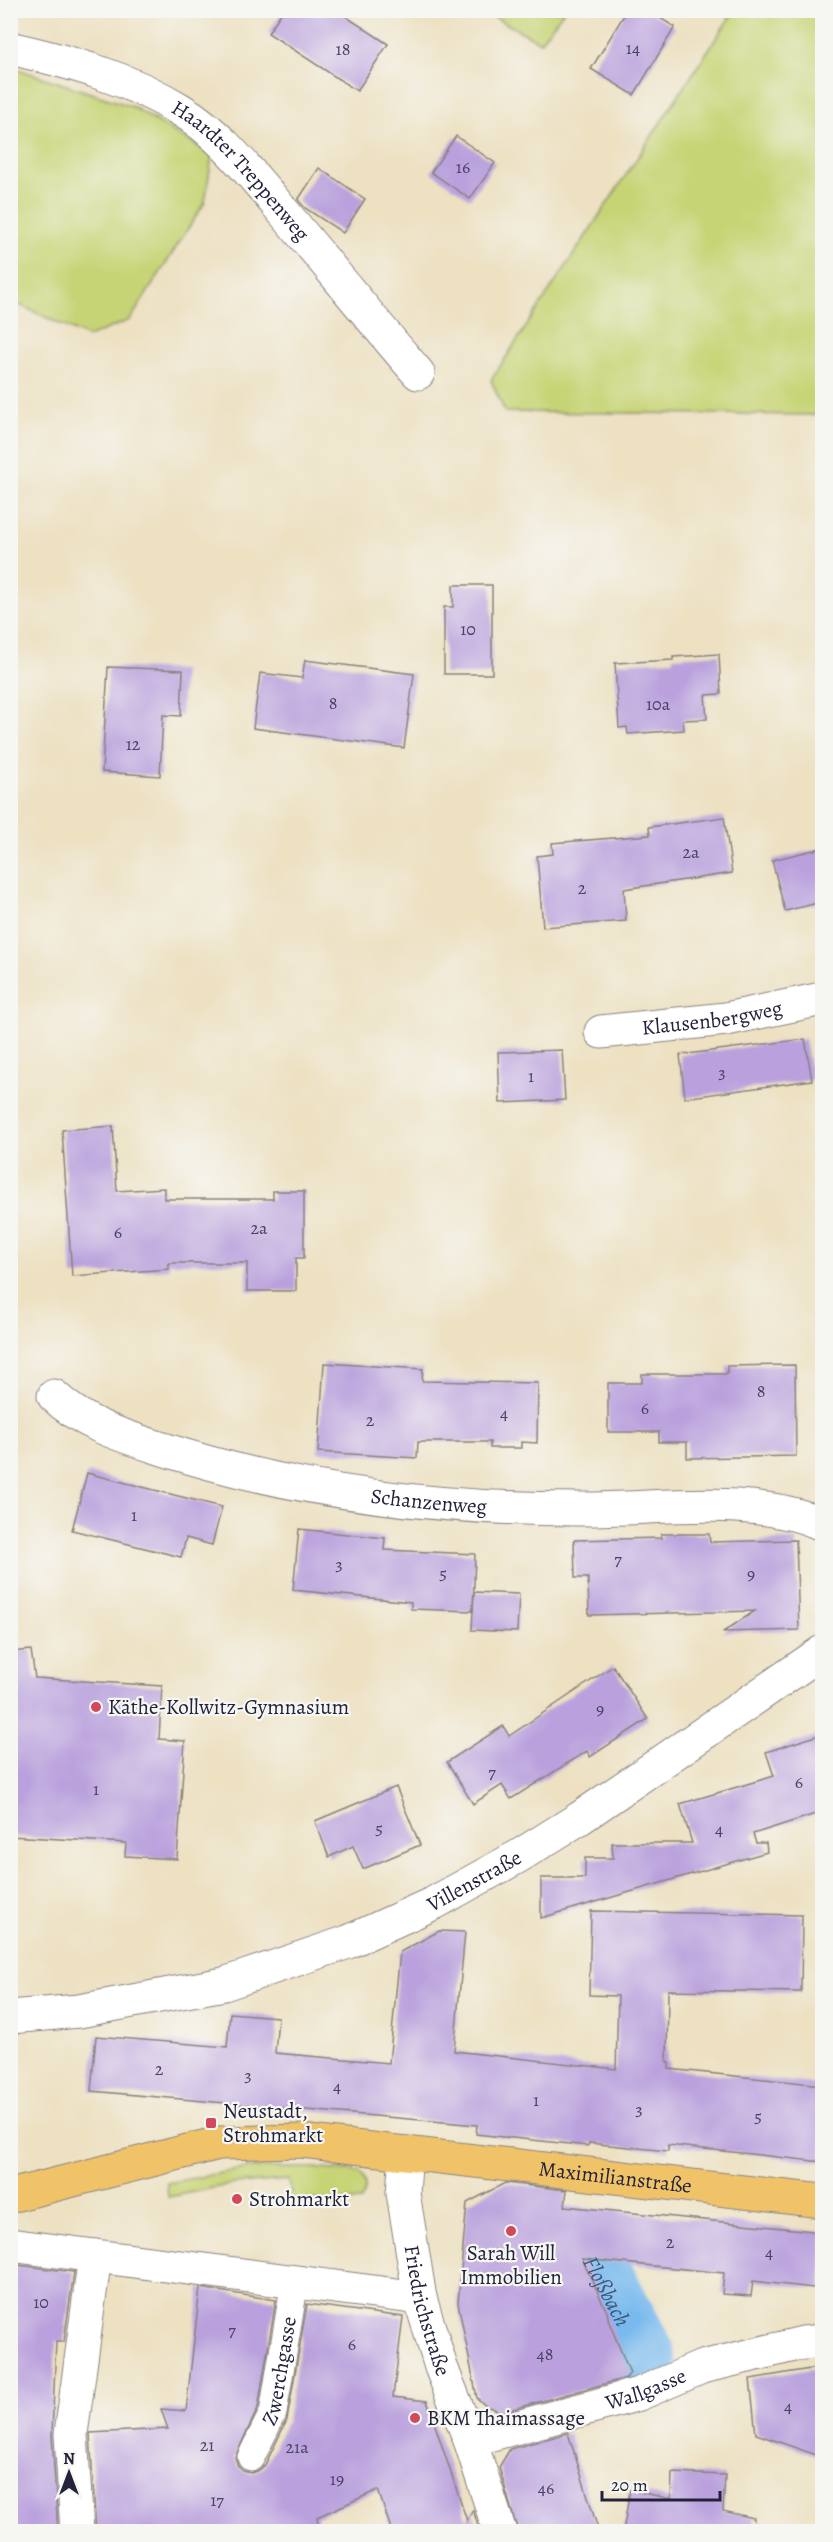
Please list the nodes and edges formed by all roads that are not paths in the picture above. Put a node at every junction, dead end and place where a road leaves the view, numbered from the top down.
1 (10, 48) edge
2 (418, 373) dead end
3 (822, 999) edge
4 (601, 1032) dead end
5 (54, 1396) dead end
6 (822, 1524) edge
7 (822, 1652) edge
8 (10, 2018) edge
9 (406, 2153) junction
10 (10, 2196) edge
11 (822, 2201) edge
12 (10, 2245) edge
13 (95, 2256) junction
14 (295, 2281) junction
15 (420, 2298) junction
16 (822, 2341) edge
17 (470, 2440) junction
18 (251, 2457) dead end
19 (77, 2530) edge
20 (500, 2532) edge

1 - 2 street, Haardter Treppenweg
3 - 4 street, Klausenbergweg
5 - 6 street, Schanzenweg
7 - 8 street, Villenstraße
9 - 10 main road
9 - 11 main road, Maximilianstraße
9 - 15 street, Friedrichstraße
12 - 13 street
13 - 14 street
13 - 19 street
14 - 15 street
14 - 18 street, Zwerchgasse
15 - 17 street, Friedrichstraße
16 - 17 street, Wallgasse
17 - 20 street, Friedrichstraße

